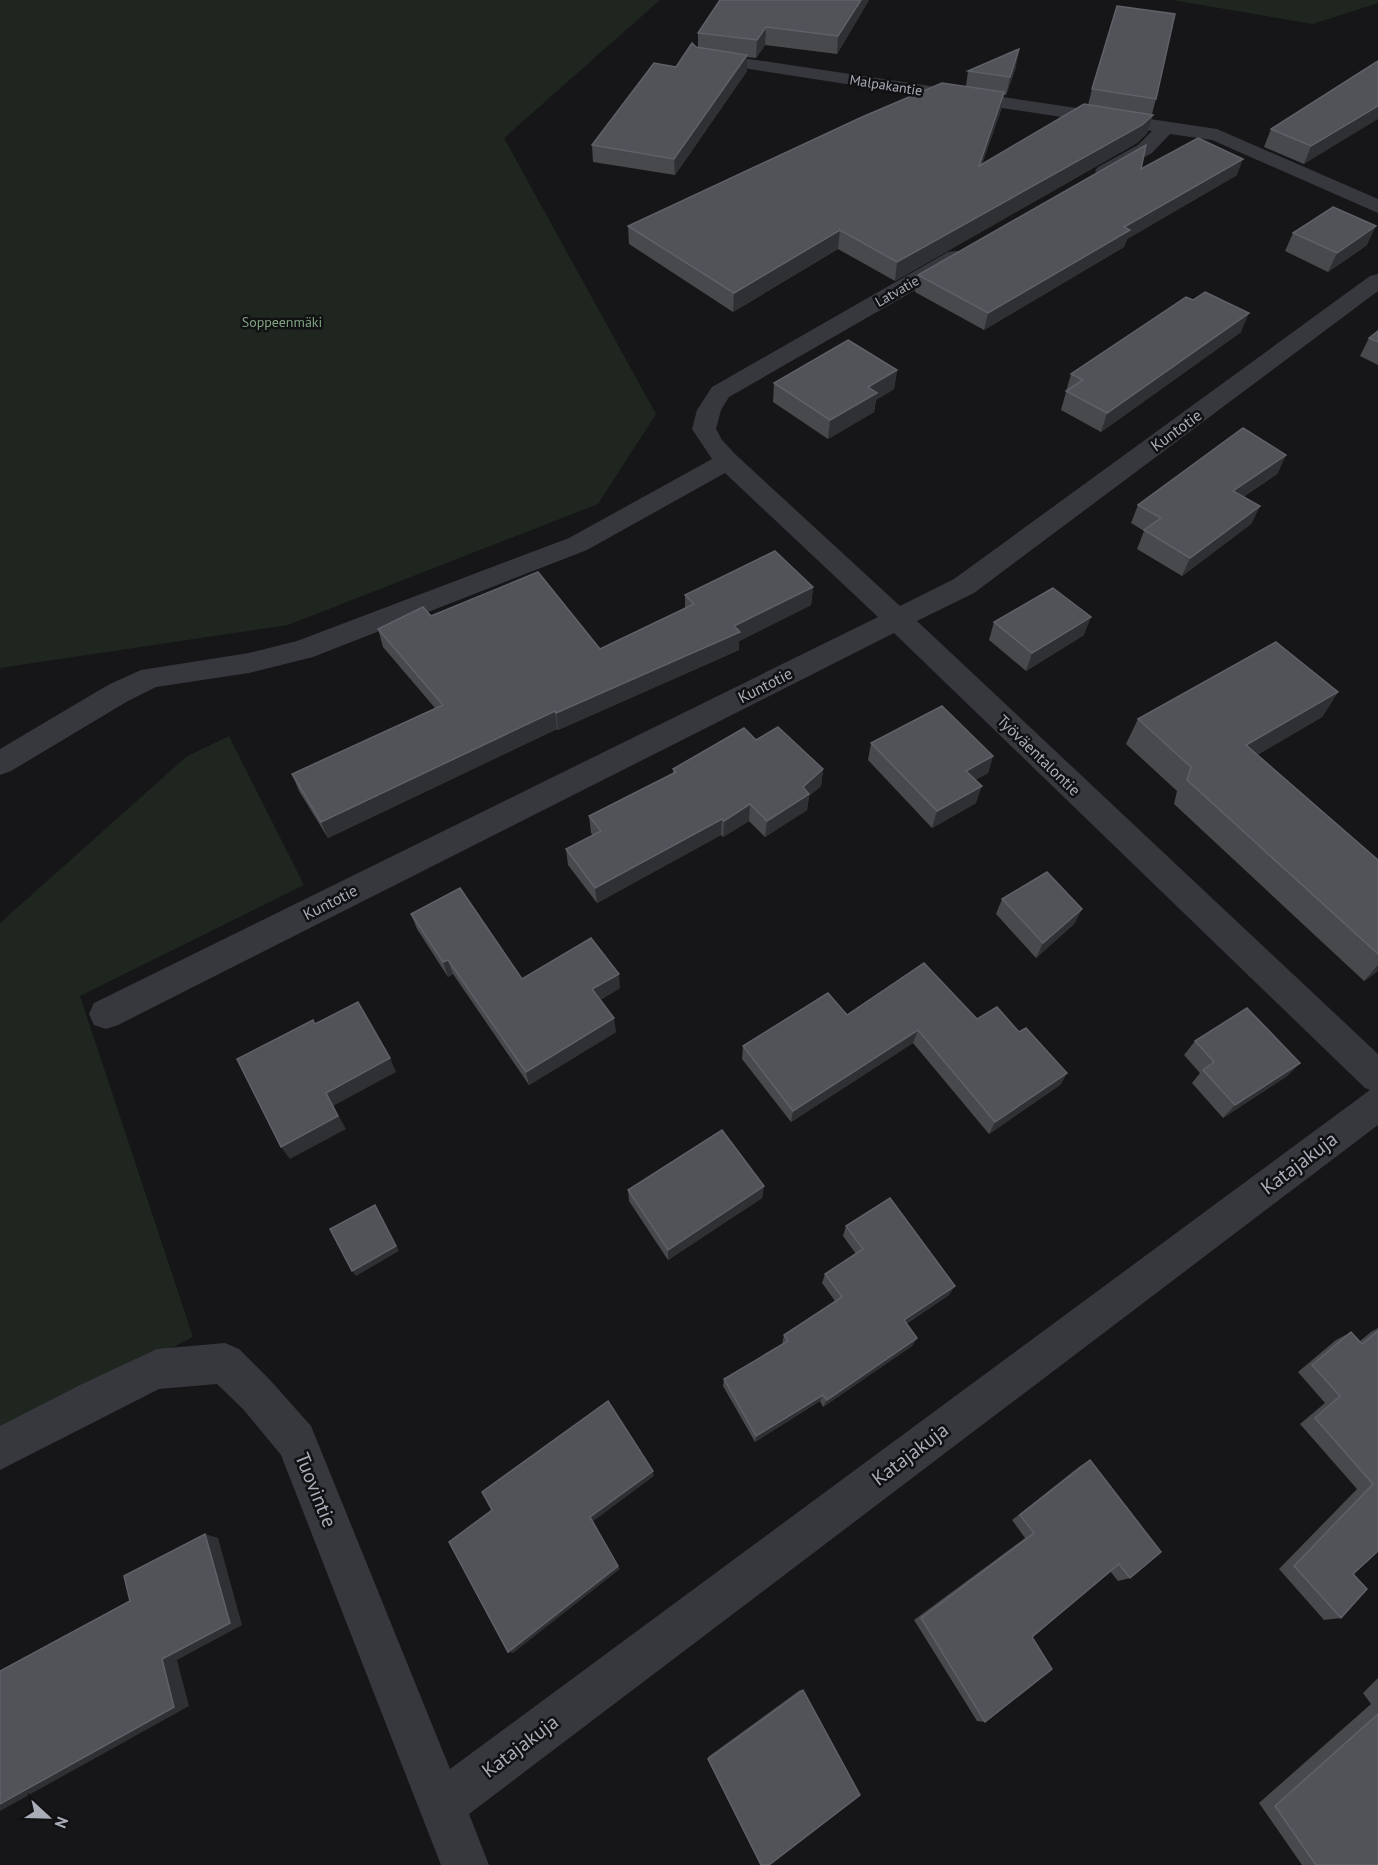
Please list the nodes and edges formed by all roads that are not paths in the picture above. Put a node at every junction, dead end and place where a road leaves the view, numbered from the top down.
1 (702, 57) edge
2 (1166, 127) junction
3 (1083, 184) edge
4 (1378, 207) edge
5 (979, 244) edge
6 (1378, 281) edge
7 (704, 429) joint
8 (727, 461) junction
9 (897, 619) junction
10 (0, 763) edge
11 (106, 1014) dead end
12 (1378, 1077) edge
13 (1378, 1104) edge
14 (0, 1449) edge
15 (441, 1805) junction
16 (465, 1865) edge

1 - 2 street, Malpakantie
2 - 3 street
2 - 4 street, Malpakantie
5 - 7 street, Latvatie
6 - 9 street, Kuntotie
7 - 8 street, Työväentalontie
8 - 9 street, Työväentalontie
8 - 10 street
9 - 11 street, Kuntotie
9 - 12 street, Työväentalontie
13 - 15 street, Katajakuja
14 - 15 street, Tuovintie
15 - 16 street, Tuovintie

